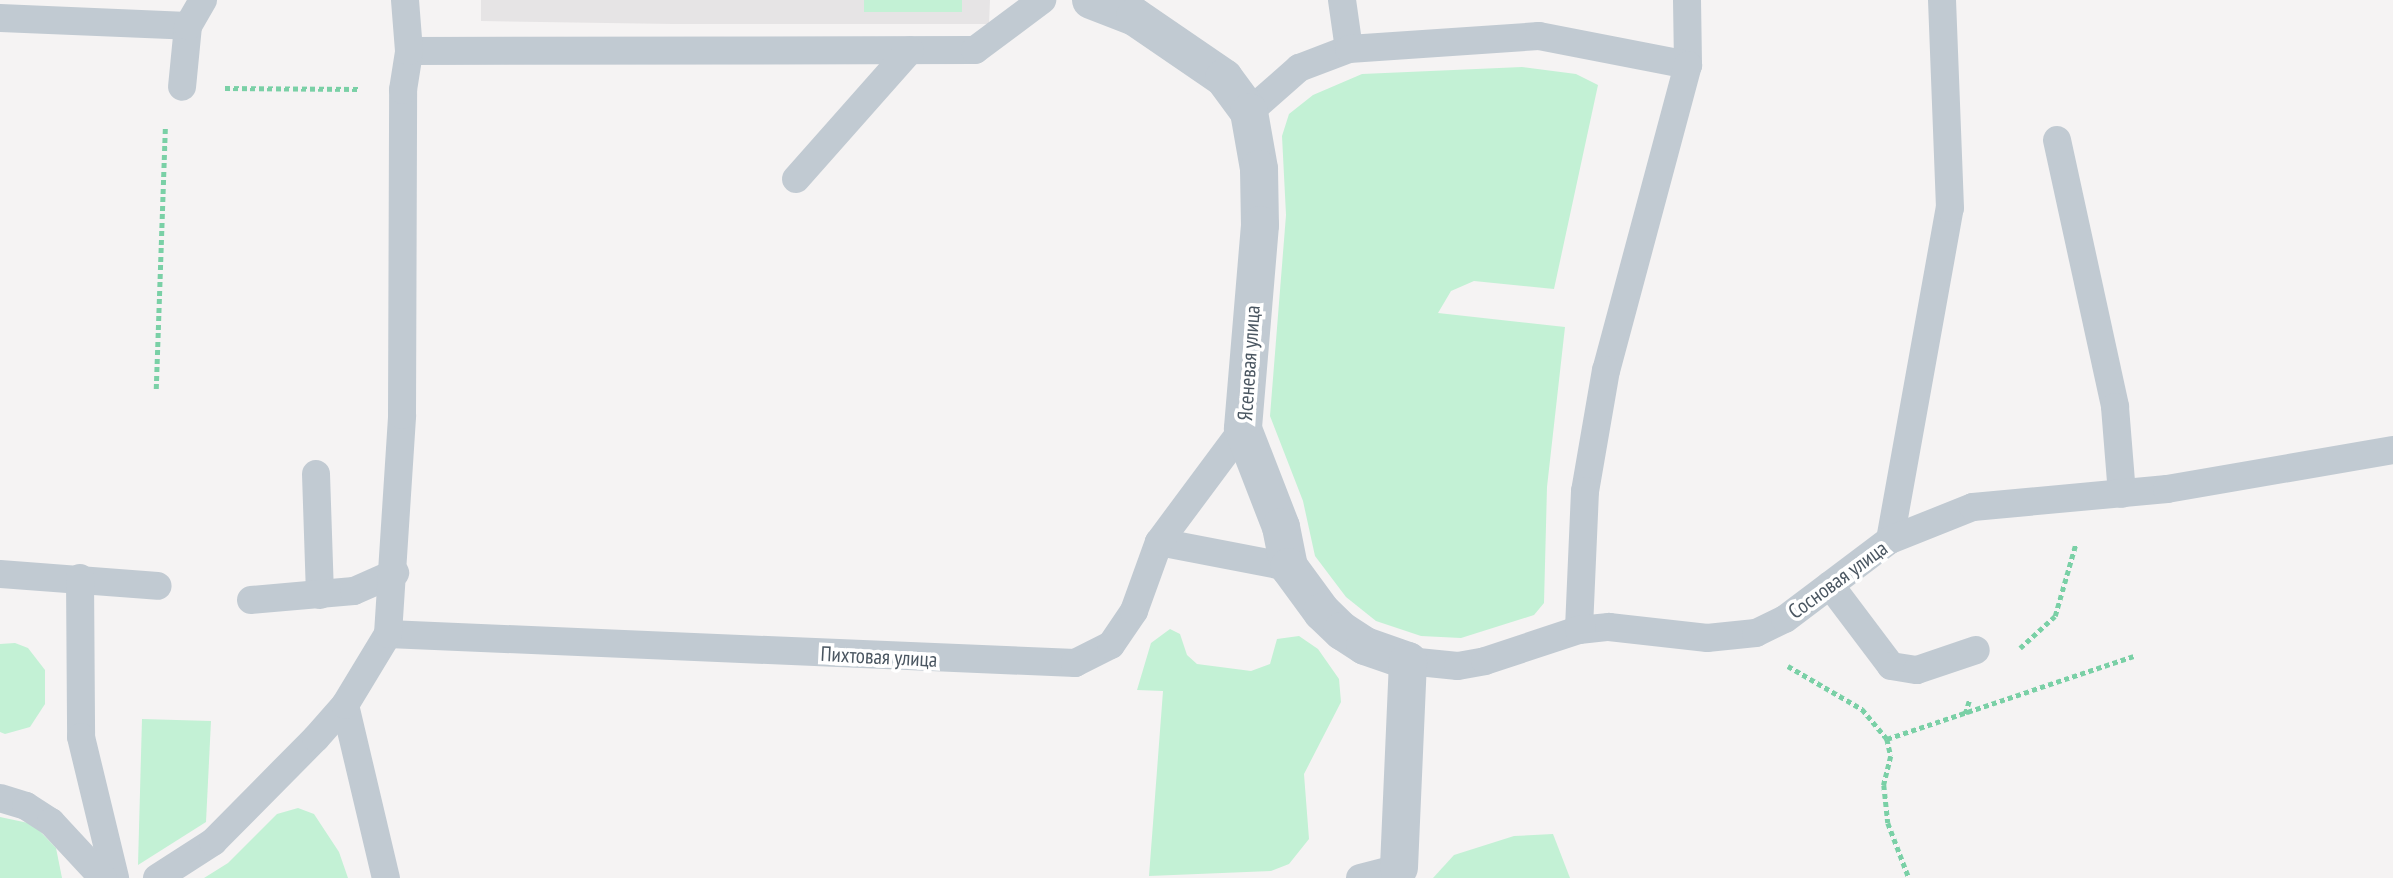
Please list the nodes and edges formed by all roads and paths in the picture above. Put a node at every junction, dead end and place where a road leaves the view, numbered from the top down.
1 (203, 0) edge
2 (405, 0) edge
3 (1042, 0) edge
4 (1091, 0) edge
5 (1342, 0) edge
6 (1687, 0) edge
7 (1942, 0) edge
8 (0, 18) edge
9 (188, 26) junction
10 (1349, 49) junction
11 (409, 51) junction
12 (910, 51) junction
13 (1688, 65) junction
14 (182, 87) junction
15 (402, 90) junction
16 (1249, 111) junction
17 (2057, 140) dead end
18 (796, 179) dead end
19 (156, 389) dead end
20 (1242, 429) junction
21 (2393, 450) edge
22 (316, 474) dead end
23 (2122, 494) junction
24 (2087, 497) junction
25 (1890, 540) junction
26 (1159, 542) junction
27 (1290, 568) junction
28 (395, 573) junction
29 (0, 574) edge
30 (80, 578) junction
31 (1830, 585) junction
32 (158, 586) dead end
33 (320, 595) junction
34 (251, 600) dead end
35 (1579, 630) junction
36 (1756, 633) junction
37 (388, 634) junction
38 (1976, 650) dead end
39 (2013, 654) dead end
40 (2133, 656) dead end
41 (1408, 661) junction
42 (1972, 692) dead end
43 (345, 705) junction
44 (1965, 713) junction
45 (1887, 739) junction
46 (0, 798) edge
47 (1399, 868) joint
48 (103, 878) edge
49 (115, 878) edge
50 (156, 878) edge
51 (386, 878) edge
52 (1360, 878) edge
53 (1909, 878) edge

1 - 9 lane
2 - 11 lane
3 - 12 lane
4 - 16 street, Ясеневая улица
5 - 10 lane
6 - 13 lane
7 - 25 lane
8 - 9 lane
9 - 14 lane
10 - 13 lane
10 - 16 lane
11 - 12 lane
11 - 15 lane
12 - 18 lane
13 - 35 lane
14 - 15 path
14 - 19 path
15 - 28 lane
16 - 20 street, Ясеневая улица
17 - 23 lane
20 - 26 lane, Пихтовая улица
20 - 27 street, Ясеневая улица
21 - 23 lane, Сосновая улица
22 - 33 lane
23 - 24 lane, Сосновая улица
24 - 25 lane, Сосновая улица
24 - 39 path
25 - 31 lane, Сосновая улица
26 - 27 lane
26 - 37 lane, Пихтовая улица
27 - 41 street, Ясеневая улица
28 - 33 lane
28 - 37 lane
29 - 30 lane
30 - 32 lane
30 - 49 lane
31 - 36 lane, Сосновая улица
31 - 38 lane
33 - 34 lane
35 - 36 lane, Сосновая улица
35 - 41 lane, Сосновая улица
36 - 45 path
37 - 43 lane
40 - 44 path
41 - 47 street
42 - 44 path
43 - 50 lane
43 - 51 lane
44 - 45 path
45 - 53 path
46 - 48 lane
47 - 52 lane

